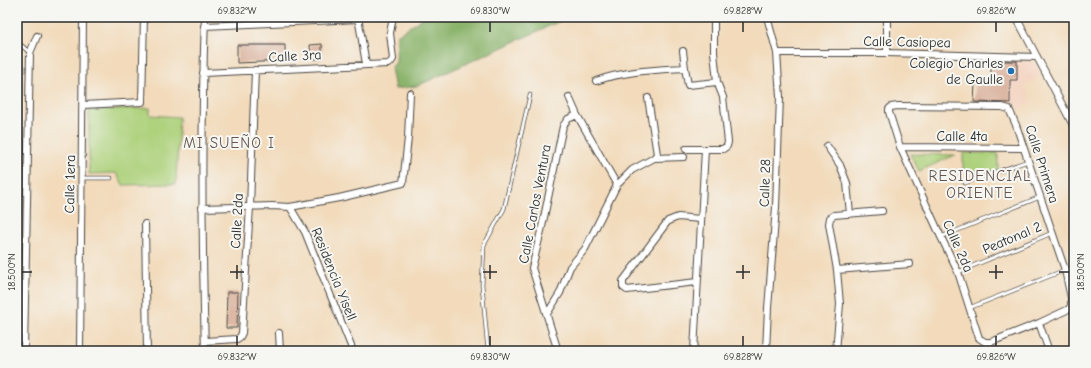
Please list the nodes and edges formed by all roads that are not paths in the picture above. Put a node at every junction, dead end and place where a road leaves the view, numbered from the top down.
1 (83, 17) edge
2 (144, 17) edge
3 (205, 17) edge
4 (393, 17) edge
5 (714, 17) edge
6 (767, 17) edge
7 (886, 17) edge
8 (1016, 17) edge
9 (358, 18) edge
10 (204, 26) junction
11 (37, 36) dead end
12 (17, 43) edge
13 (683, 51) dead end
14 (777, 53) junction
15 (887, 53) junction
16 (30, 54) junction
17 (1037, 57) junction
18 (366, 64) junction
19 (685, 68) junction
20 (255, 70) junction
21 (203, 73) junction
22 (596, 81) dead end
23 (717, 82) junction
24 (410, 93) dead end
25 (530, 95) dead end
26 (569, 97) dead end
27 (648, 98) dead end
28 (83, 106) junction
29 (1009, 109) joint
30 (577, 115) junction
31 (1074, 127) edge
32 (827, 146) dead end
33 (900, 147) junction
34 (1023, 148) junction
35 (686, 149) dead end
36 (705, 149) junction
37 (684, 157) dead end
38 (654, 158) junction
39 (1028, 160) junction
40 (82, 178) junction
41 (111, 178) dead end
42 (965, 183) dead end
43 (617, 185) junction
44 (1040, 197) junction
45 (250, 207) junction
46 (290, 207) junction
47 (202, 208) junction
48 (882, 211) dead end
49 (850, 214) junction
50 (700, 219) junction
51 (146, 224) dead end
52 (1052, 233) junction
53 (941, 237) junction
54 (910, 264) dead end
55 (837, 270) junction
56 (1065, 270) junction
57 (958, 272) junction
58 (1074, 272) edge
59 (697, 282) junction
60 (969, 308) junction
61 (547, 314) junction
62 (1039, 323) junction
63 (279, 333) dead end
64 (205, 341) junction
65 (24, 351) edge
66 (80, 351) edge
67 (147, 351) edge
68 (205, 351) edge
69 (280, 351) edge
70 (353, 351) edge
71 (488, 351) edge
72 (558, 351) edge
73 (694, 351) edge
74 (766, 351) edge
75 (836, 351) edge
76 (1048, 351) edge

1 - 28 street, Calle 1era
2 - 28 street
3 - 10 street
4 - 18 street, Calle 3ra
5 - 23 street
6 - 14 street, Calle 28
7 - 15 street
8 - 17 street
9 - 10 street
9 - 18 street
10 - 21 street
11 - 16 street
12 - 16 lane
13 - 19 street
14 - 15 street, Calle Casiopea
14 - 74 street, Calle 28
15 - 17 street, Calle Casiopea
16 - 65 street
17 - 31 street
18 - 20 street, Calle 3ra
19 - 22 street
19 - 23 street
20 - 21 street, Calle 3ra
20 - 45 street, Calle 2da
21 - 47 street
23 - 36 street
24 - 46 street
25 - 71 lane
26 - 30 street
27 - 38 street
28 - 40 street, Calle 1era
29 - 33 street, Calle 2da
29 - 34 street, Calle Primera
30 - 43 street
30 - 61 street, Calle Carlos Ventura
32 - 49 street
33 - 34 street, Calle 4ta
33 - 53 street, Calle 2da
34 - 39 street, Calle Primera
35 - 36 street
36 - 50 street
37 - 38 street
38 - 43 street
39 - 42 lane
39 - 44 street, Calle Primera
40 - 41 lane
40 - 66 street, Calle 1era
43 - 61 street
44 - 52 street, Calle Primera
44 - 53 lane
45 - 46 street
45 - 47 street
45 - 64 street, Calle 2da
46 - 70 street, Residencia Yisell
47 - 64 street
48 - 49 street
49 - 55 street
50 - 59 street
50 - 59 street
51 - 67 street
52 - 56 street, Calle Primera
52 - 57 lane, Peatonal 2
53 - 57 street, Calle 2da
54 - 55 street
55 - 75 street
56 - 58 street
56 - 60 lane
56 - 62 street, Calle Primera
57 - 60 street, Calle 2da
59 - 73 street
60 - 62 street, Calle 2da
61 - 72 street, Calle Carlos Ventura
62 - 76 street
63 - 69 street
64 - 68 street

